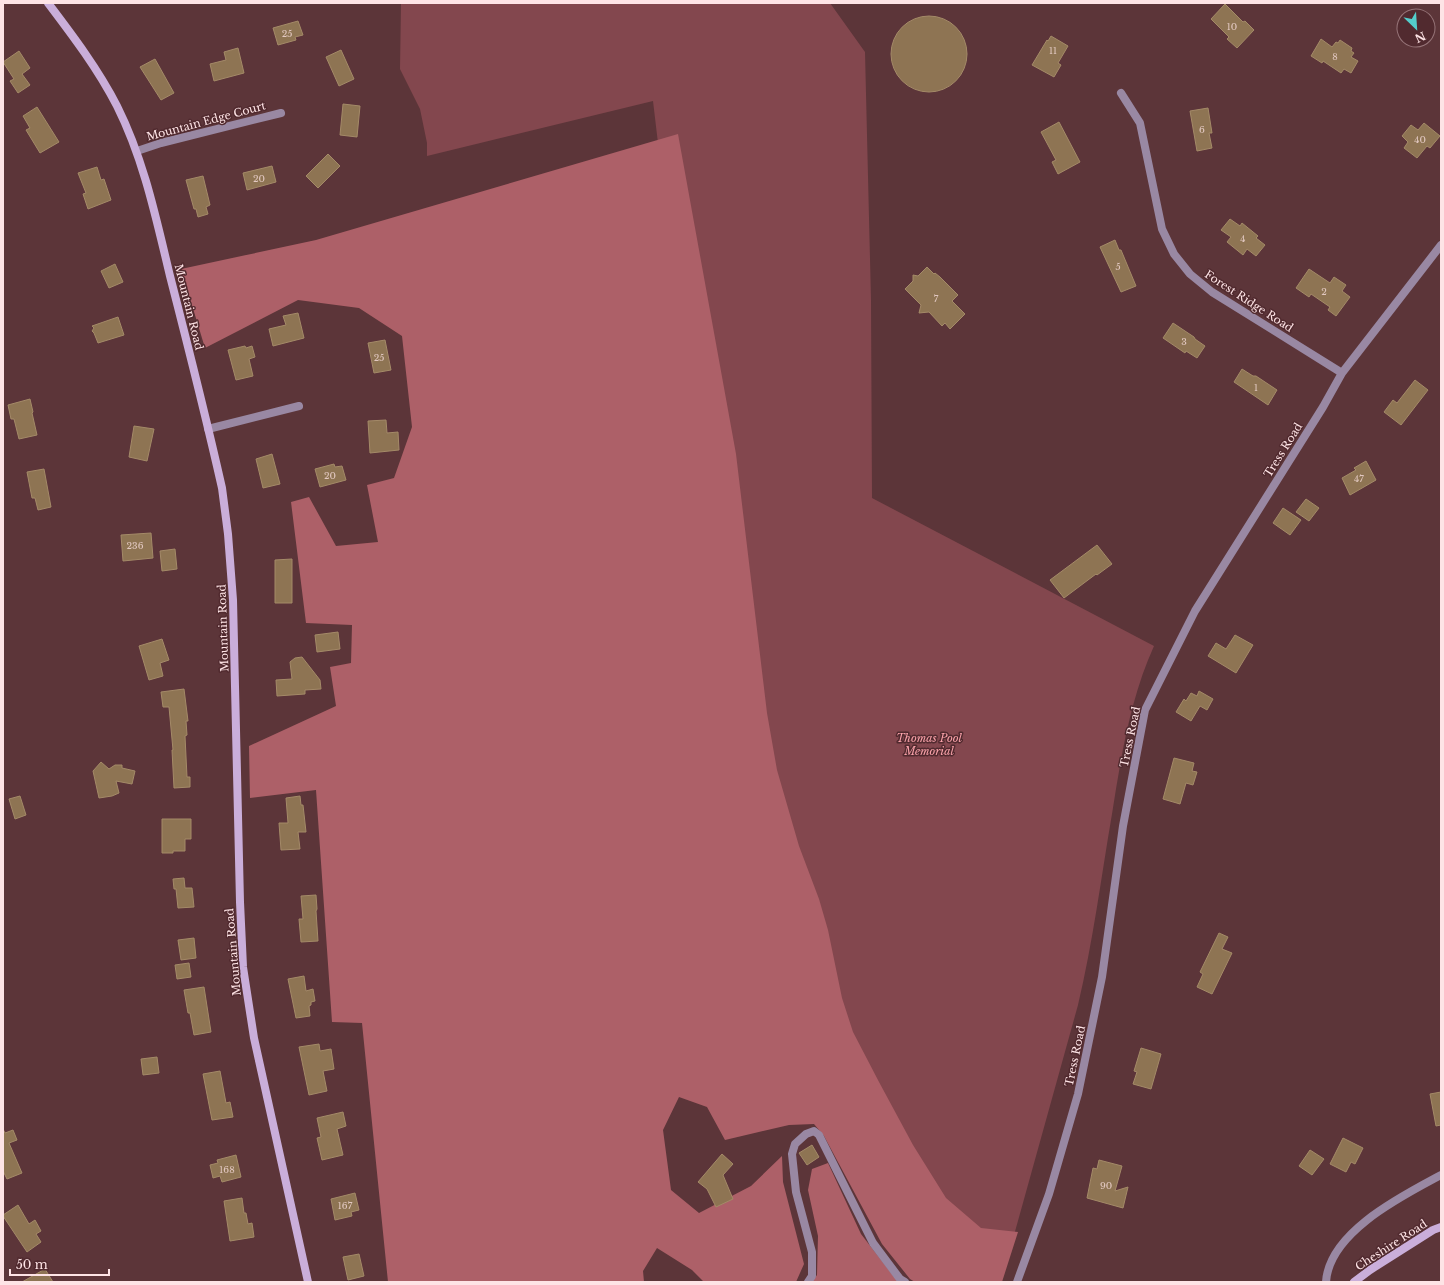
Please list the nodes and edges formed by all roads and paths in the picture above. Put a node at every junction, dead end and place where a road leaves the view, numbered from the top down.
1 (48, 3) edge
2 (1121, 93) dead end
3 (281, 113) dead end
4 (136, 150) junction
5 (1441, 245) edge
6 (1342, 373) junction
7 (300, 406) dead end
8 (208, 429) junction
9 (1441, 1175) edge
10 (1441, 1227) edge
11 (308, 1282) edge
12 (808, 1282) edge
13 (905, 1282) edge
14 (1017, 1282) edge
15 (1326, 1282) edge
16 (1354, 1282) edge

1 - 4 main road, Mountain Road
2 - 6 street, Forest Ridge Road
3 - 4 street, Mountain Edge Court
4 - 8 main road, Mountain Road
5 - 6 street, Tress Road
6 - 14 street, Tress Road
7 - 8 street
8 - 11 main road, Mountain Road
9 - 15 street
10 - 16 main road, Cheshire Road
12 - 13 street

